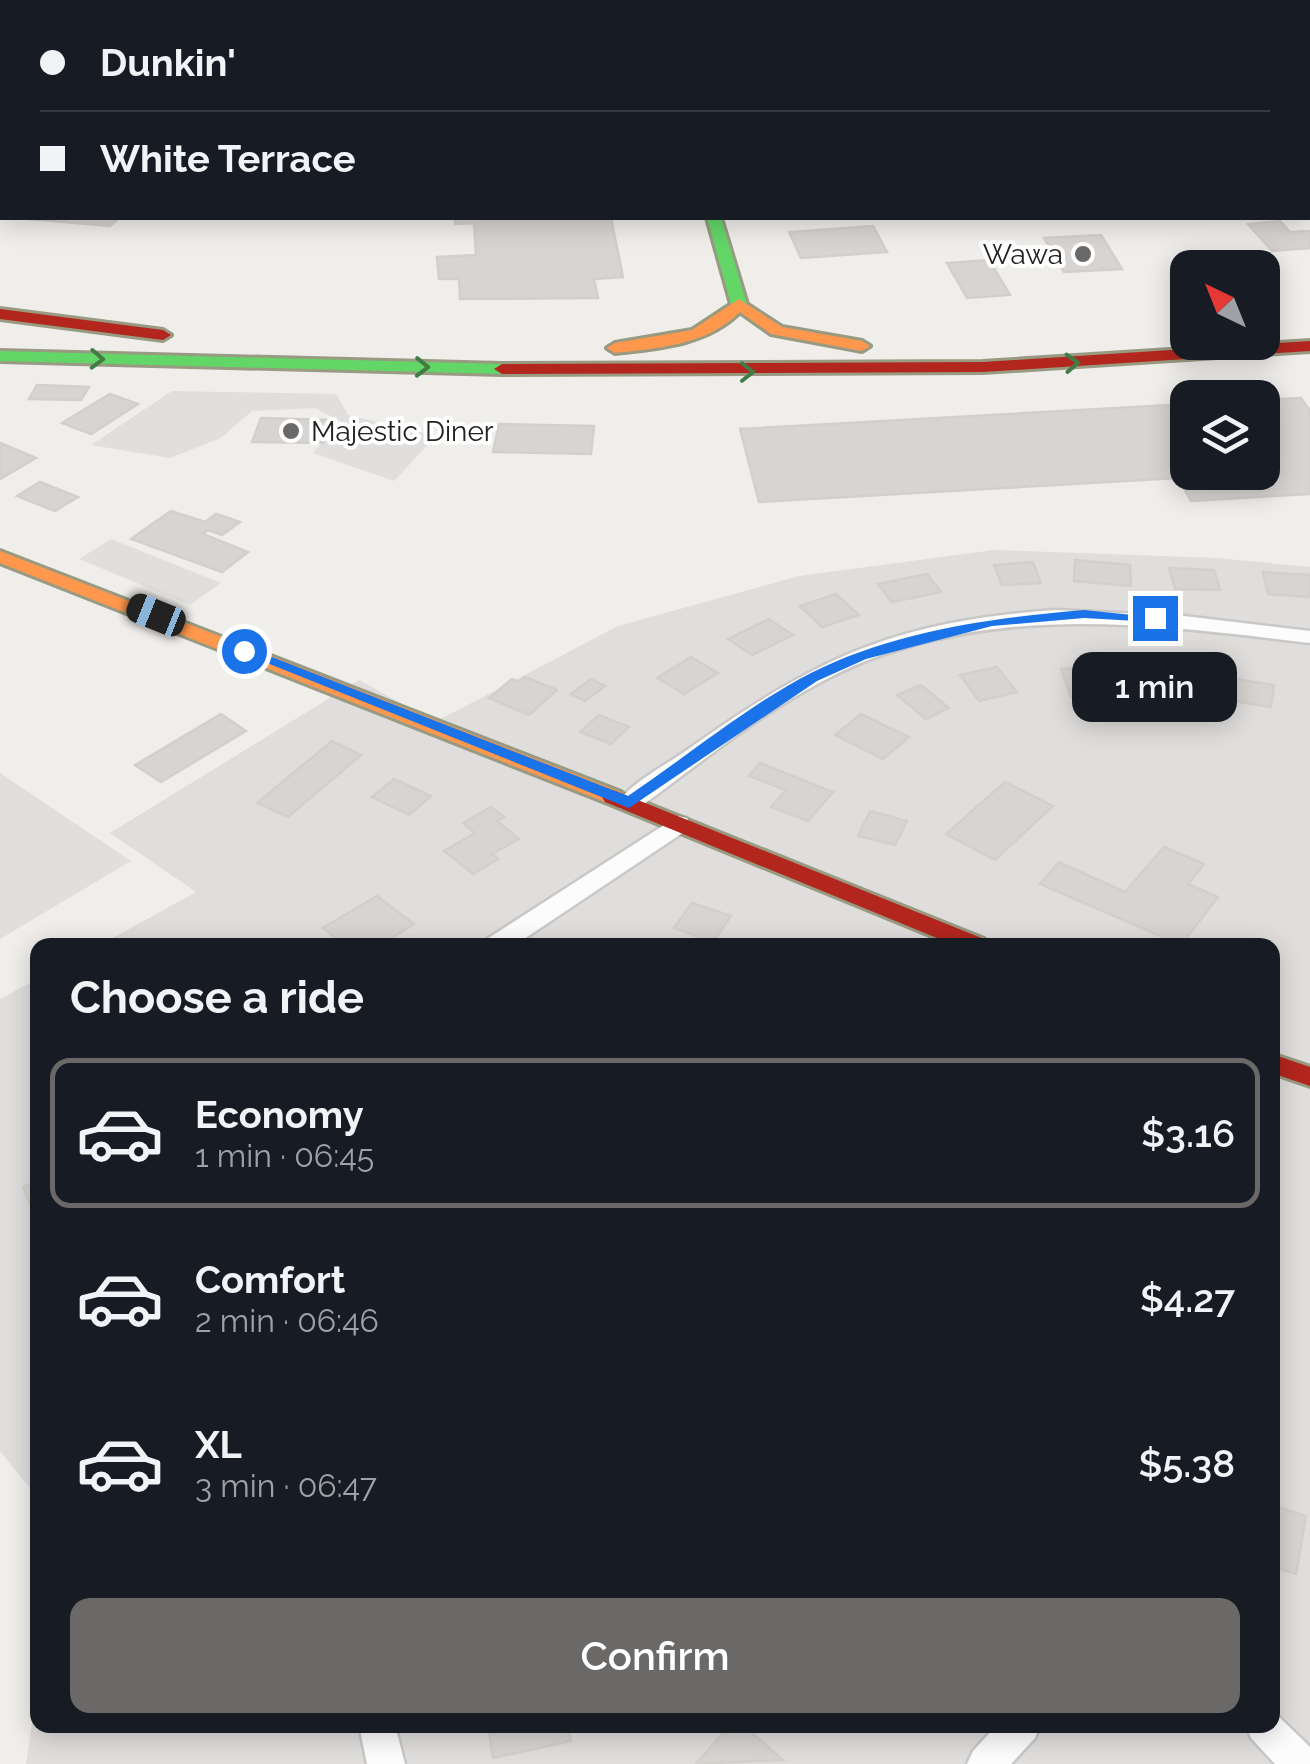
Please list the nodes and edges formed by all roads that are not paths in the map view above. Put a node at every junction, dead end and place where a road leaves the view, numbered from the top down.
1 (715, 220) edge
2 (739, 304) junction
3 (0, 314) edge
4 (0, 330) edge
5 (1170, 332) edge
6 (1096, 336) dead end
7 (316, 340) dead end
8 (926, 343) dead end
9 (862, 346) junction
10 (1310, 346) edge
11 (615, 348) junction
12 (0, 356) edge
13 (0, 558) edge
14 (1310, 637) edge
15 (629, 803) junction
16 (678, 824) junction
17 (507, 938) edge
18 (959, 938) edge
19 (1280, 1065) edge
20 (1310, 1077) edge
21 (378, 1733) edge
22 (1015, 1733) edge
23 (1272, 1733) edge
24 (386, 1764) edge
25 (986, 1764) edge
26 (1301, 1764) edge

1 - 2 main road
2 - 9 main road
2 - 11 main road
3 - 4 main road
5 - 6 main road
7 - 11 main road
8 - 9 main road
9 - 11 main road
12 -> 10 main road
13 - 15 main road
14 - 15 street
15 - 16 main road
16 - 17 street
16 - 18 main road
19 - 20 main road
21 - 24 street
22 - 25 street
23 - 26 street

